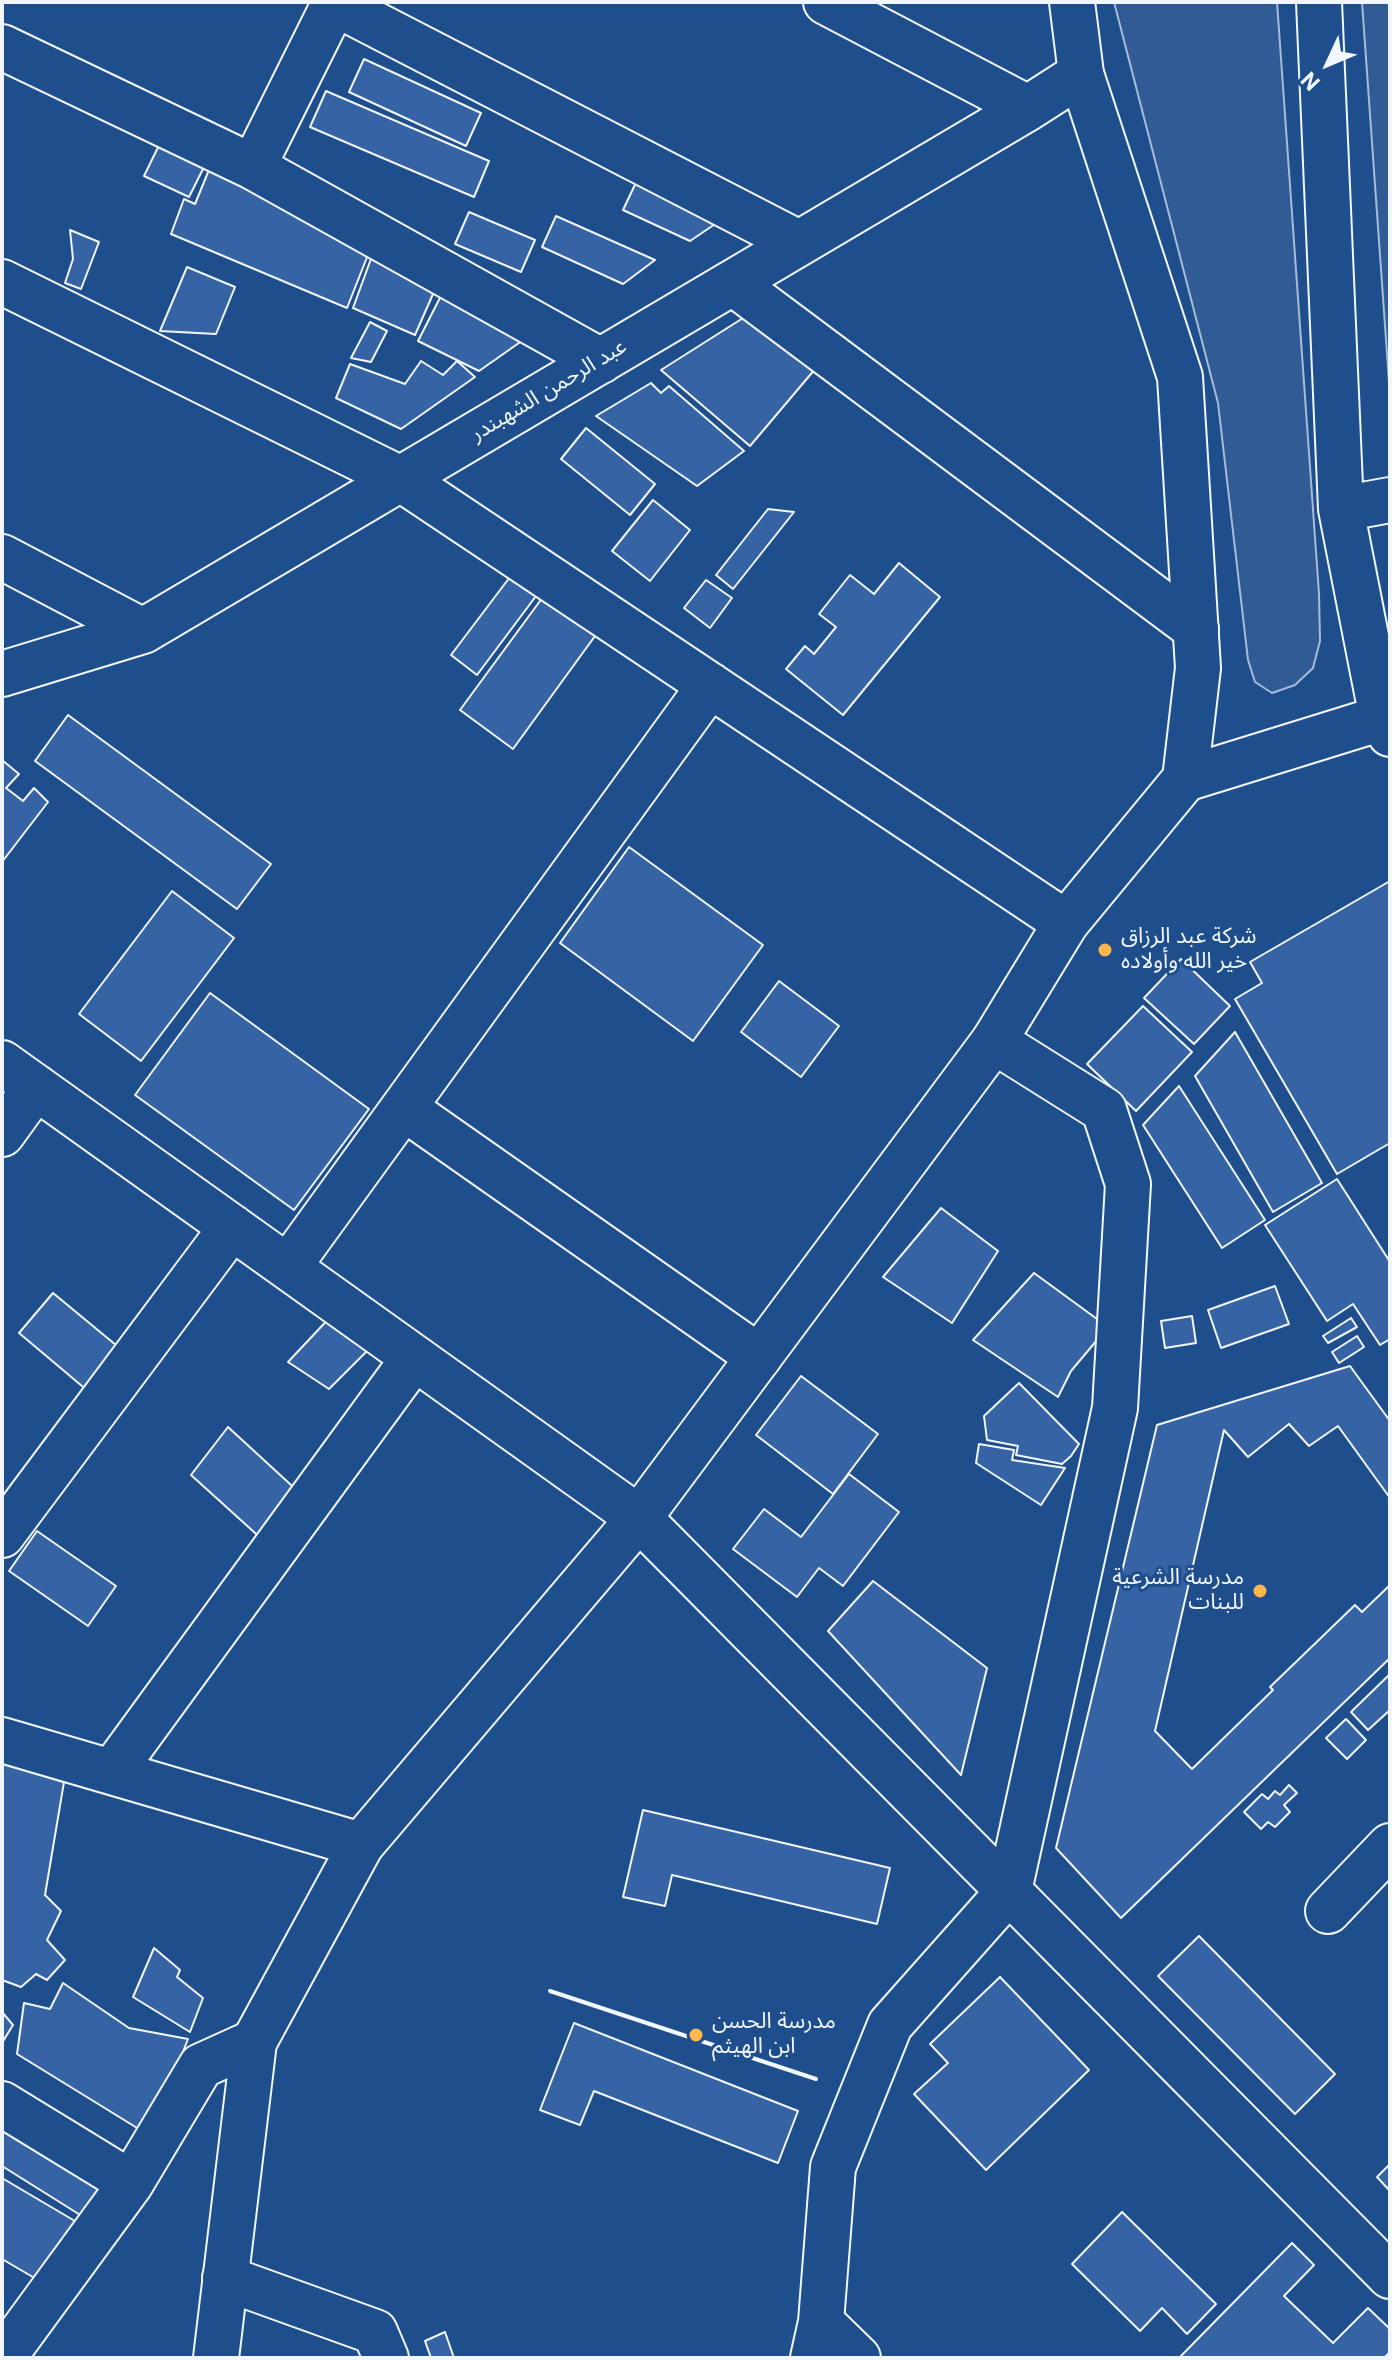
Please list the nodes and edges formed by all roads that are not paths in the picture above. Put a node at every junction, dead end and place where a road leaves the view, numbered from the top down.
1 (334, 2) edge
2 (826, 2) edge
3 (1072, 2) edge
4 (1319, 2) edge
5 (2, 47) edge
6 (1081, 74) junction
7 (1028, 108) junction
8 (253, 167) junction
9 (799, 243) junction
10 (2, 282) edge
11 (733, 283) junction
12 (601, 361) junction
13 (401, 479) junction
14 (1390, 500) edge
15 (1341, 509) junction
16 (2, 557) edge
17 (1196, 629) junction
18 (143, 631) junction
19 (2, 674) edge
20 (710, 685) junction
21 (1386, 726) edge
22 (1185, 779) junction
23 (1066, 923) junction
24 (994, 1041) junction
25 (19, 1075) edge
26 (404, 1108) junction
27 (2, 1134) edge
28 (232, 1227) junction
29 (288, 1267) junction
30 (759, 1357) junction
31 (414, 1358) junction
32 (639, 1518) junction
33 (2, 1535) edge
34 (2, 1740) edge
35 (112, 1772) junction
36 (361, 1845) junction
37 (1390, 1846) edge
38 (1009, 1891) junction
39 (1328, 1911) dead end
40 (254, 2042) junction
41 (2, 2104) edge
42 (131, 2183) junction
43 (1390, 2276) edge
44 (225, 2278) junction
45 (817, 2340) edge
46 (3, 2358) edge
47 (216, 2358) edge
48 (386, 2358) edge
49 (858, 2358) edge

1 - 8 street
1 - 9 street
2 - 7 street
3 - 6 street
4 - 15 street
5 - 8 street
6 - 7 street, عبد الرحمن الشهبندر
6 - 17 street
7 - 9 street, عبد الرحمن الشهبندر
8 - 12 street
9 - 11 street, عبد الرحمن الشهبندر
10 - 13 street
11 - 12 street, عبد الرحمن الشهبندر
11 - 17 street
12 - 13 street, عبد الرحمن الشهبندر
13 - 18 street, عبد الرحمن الشهبندر
13 - 20 street
14 - 15 street
15 - 21 street
16 - 18 street
17 - 22 street
18 - 19 street, عبد الرحمن الشهبندر
20 - 23 street
20 - 26 street
21 - 22 street
22 - 23 street
23 - 24 street
24 - 30 street
24 - 38 street
25 - 27 street
25 - 28 street
26 - 29 street
26 - 30 street
28 - 29 street
28 - 33 street
29 - 31 street
30 - 32 street
31 - 32 street
31 - 35 street
32 - 36 street
32 - 38 street
34 - 35 street
35 - 36 street
36 - 40 street
37 - 39 street
38 - 43 street
38 - 45 street
40 - 42 street
40 - 44 street
41 - 42 street
42 - 46 street
44 - 47 street
44 - 48 street
45 - 49 street

